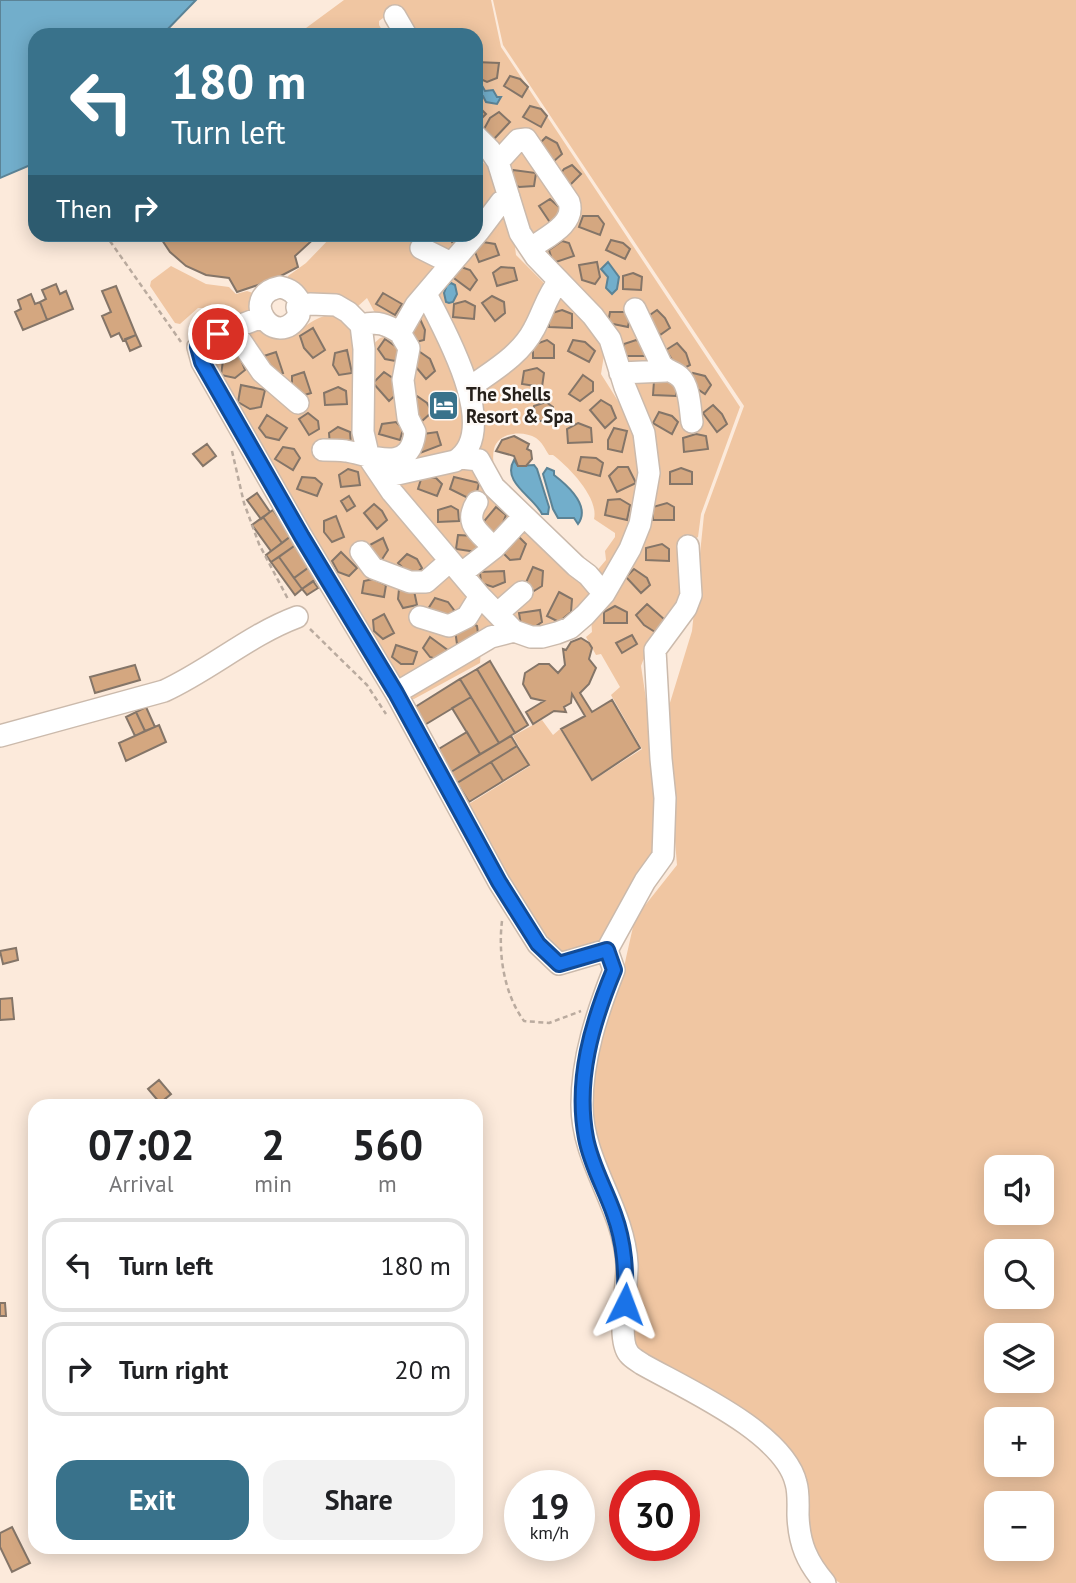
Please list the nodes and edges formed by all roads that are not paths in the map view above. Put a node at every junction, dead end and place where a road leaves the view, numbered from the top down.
1 (396, 16) dead end
2 (402, 28) edge
3 (483, 143) edge
4 (498, 162) junction
5 (509, 197) junction
6 (483, 226) edge
7 (469, 242) edge
8 (421, 247) dead end
9 (531, 248) junction
10 (451, 262) junction
11 (559, 281) junction
12 (426, 294) junction
13 (297, 307) junction
14 (635, 309) dead end
15 (262, 317) junction
16 (361, 325) junction
17 (232, 328) junction
18 (400, 333) junction
19 (595, 361) dead end
20 (619, 368) junction
21 (666, 370) junction
22 (469, 388) junction
23 (298, 403) dead end
24 (692, 422) dead end
25 (323, 450) dead end
26 (369, 458) junction
27 (461, 458) junction
28 (384, 477) junction
29 (477, 502) dead end
30 (523, 517) dead end
31 (688, 546) dead end
32 (494, 548) junction
33 (362, 552) dead end
34 (456, 567) junction
35 (522, 592) dead end
36 (604, 594) junction
37 (480, 596) junction
38 (498, 613) junction
39 (297, 617) road end
40 (420, 617) dead end
41 (514, 631) junction
42 (396, 693) junction
43 (0, 736) edge
44 (607, 950) junction
45 (825, 1583) edge

1 - 2 street
3 - 4 street
4 - 5 street
4 - 9 street
5 - 6 street
5 - 9 street
7 - 10 street
8 - 10 street
9 - 11 street
10 - 12 street
11 - 20 street
11 - 22 street
12 - 18 street
12 - 22 street
13 - 15 street
13 - 15 street
13 - 16 street
14 - 21 street
15 - 17 street
16 - 18 street
16 - 26 street
17 - 23 street
17 - 42 street
18 - 26 street
19 - 20 street
20 - 21 street
20 - 36 street
21 - 24 street
22 - 27 street
25 - 26 street
26 - 28 street
27 - 28 street
27 - 36 street
28 - 34 street
29 - 32 street
30 - 32 street
31 - 44 street
32 - 34 street
33 - 34 street
34 - 37 street
35 - 38 street
36 - 41 street
37 - 38 street
37 - 40 street
38 - 41 street
39 - 43 street
41 - 42 street
42 - 44 street
44 - 45 street

